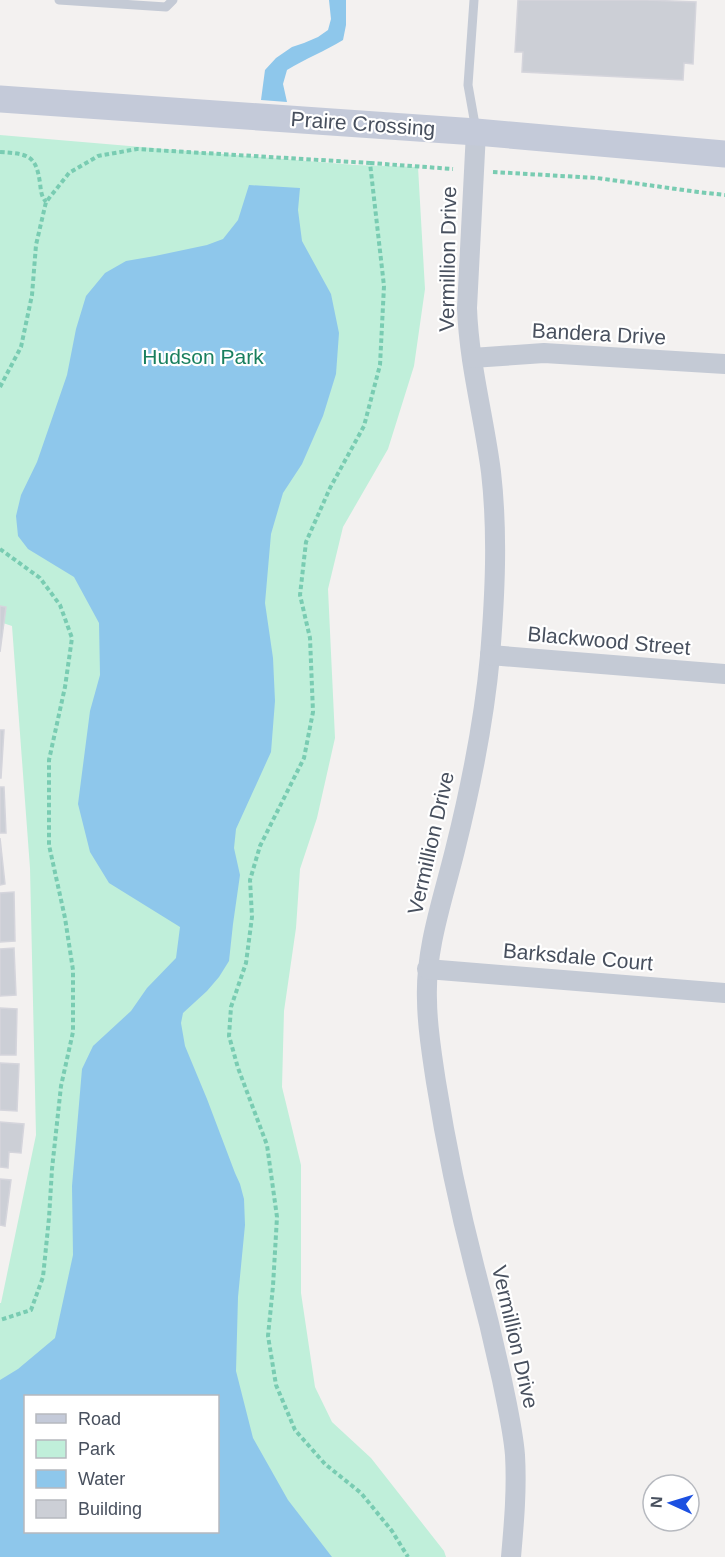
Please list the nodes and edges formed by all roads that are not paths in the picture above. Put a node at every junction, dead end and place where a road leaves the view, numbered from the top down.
1 (59, 0) edge
2 (173, 0) edge
3 (474, 0) edge
4 (0, 99) edge
5 (476, 132) junction
6 (725, 154) edge
7 (472, 358) junction
8 (725, 364) edge
9 (490, 655) junction
10 (725, 674) edge
11 (427, 969) junction
12 (725, 993) edge
13 (511, 1557) edge

1 - 2 lane
3 - 5 lane
4 - 5 street, Praire Crossing
5 - 6 street, Praire Crossing
5 - 7 street, Vermillion Drive
7 - 8 street, Bandera Drive
7 - 9 street, Vermillion Drive
9 - 10 street, Blackwood Street
9 - 11 street, Vermillion Drive
11 - 12 street, Barksdale Court
11 - 13 street, Vermillion Drive

